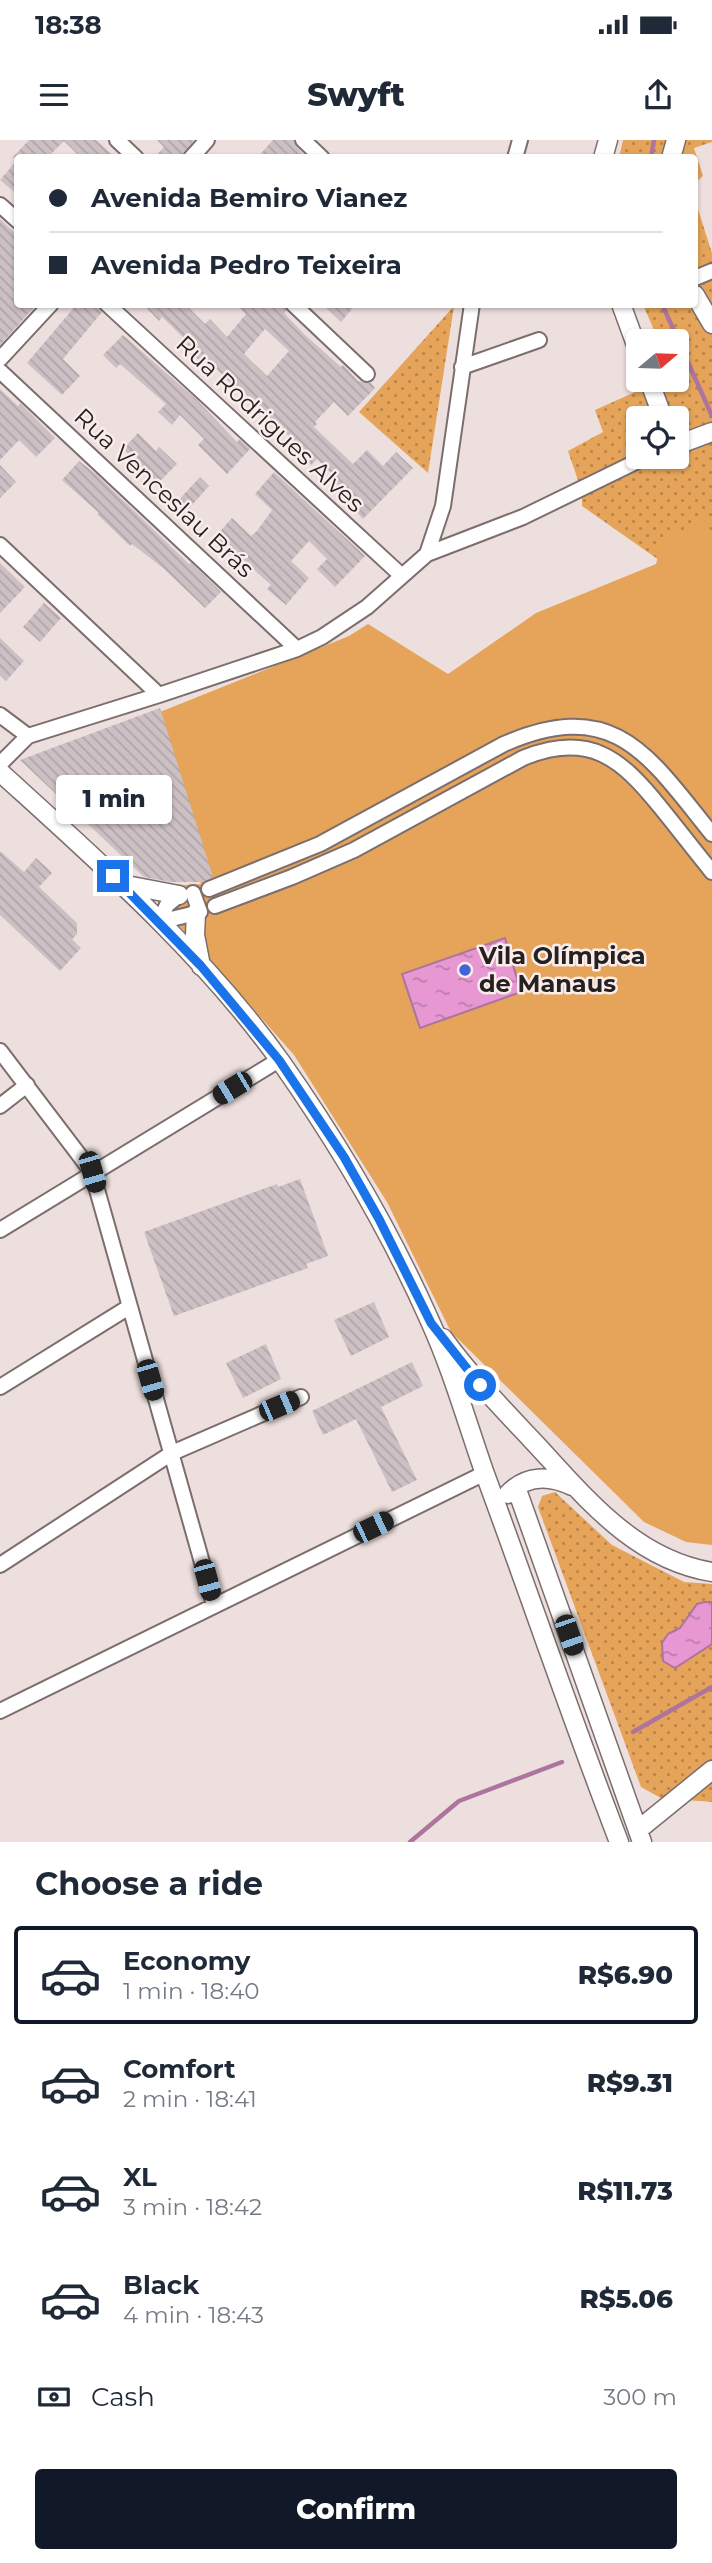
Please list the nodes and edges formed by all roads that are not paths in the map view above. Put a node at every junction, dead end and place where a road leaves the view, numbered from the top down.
1 (117, 140) edge
2 (207, 140) edge
3 (303, 140) edge
4 (132, 154) edge
5 (195, 154) edge
6 (318, 154) edge
7 (0, 205) edge
8 (14, 217) edge
9 (698, 300) edge
10 (47, 308) edge
11 (111, 308) edge
12 (297, 308) edge
13 (471, 308) edge
14 (622, 308) edge
15 (712, 324) edge
16 (630, 329) edge
17 (538, 340) dead end
18 (0, 359) edge
19 (462, 367) junction
20 (0, 372) edge
21 (367, 374) dead end
22 (712, 432) edge
23 (689, 441) edge
24 (626, 467) edge
25 (0, 545) edge
26 (427, 554) junction
27 (402, 576) junction
28 (297, 649) junction
29 (159, 695) junction
30 (0, 715) edge
31 (28, 736) junction
32 (0, 764) edge
33 (0, 772) edge
34 (693, 810) junction
35 (674, 824) junction
36 (712, 834) edge
37 (320, 845) junction
38 (330, 861) junction
39 (712, 872) edge
40 (121, 884) junction
41 (209, 889) dead end
42 (186, 894) junction
43 (215, 906) dead end
44 (198, 912) junction
45 (159, 922) junction
46 (201, 966) junction
47 (0, 1051) edge
48 (279, 1060) junction
49 (27, 1085) junction
50 (0, 1106) edge
51 (92, 1172) junction
52 (0, 1230) edge
53 (130, 1307) junction
54 (431, 1323) junction
55 (0, 1387) edge
56 (301, 1397) dead end
57 (172, 1453) junction
58 (485, 1473) junction
59 (516, 1487) junction
60 (578, 1489) junction
61 (499, 1512) junction
62 (0, 1565) edge
63 (712, 1572) edge
64 (214, 1605) junction
65 (0, 1711) edge
66 (712, 1770) edge
67 (601, 1794) junction
68 (630, 1804) junction
69 (640, 1836) edge
70 (619, 1842) edge

1 - 4 street
2 - 5 street
3 - 6 street
7 - 8 street
9 - 15 street
10 - 18 street
11 - 27 street, Rua Rodrigues Alves
12 - 21 street
13 - 19 street
14 - 16 street
17 - 19 street
19 - 26 street
20 - 28 street, Rua Venceslau Brás
22 - 23 street
24 - 26 street
25 - 29 street
26 - 27 street
27 - 28 street
28 - 29 street
29 - 31 street
30 - 31 street
31 - 32 street
33 - 40 street
34 - 35 street
34 - 36 street
34 - 37 street
35 - 38 street
35 - 39 street
37 - 38 street
37 - 41 street
38 - 43 street
40 - 42 street
40 - 45 street
42 - 44 street
42 - 45 street
44 - 45 street
44 - 46 street
45 - 46 street
46 - 48 street
47 - 49 street
48 - 51 street
48 - 54 street
49 - 50 street
49 - 51 street
51 - 52 street
51 - 53 street
53 - 55 street
53 - 57 street
54 - 58 street
54 - 60 street
56 - 57 street
57 - 62 street
57 - 64 street
58 - 61 street
58 - 64 street
59 - 60 street
59 - 61 street
59 - 68 street
60 - 63 street
61 - 67 street
64 - 65 street
66 - 69 street
67 - 68 street
67 - 70 street
68 - 69 street

